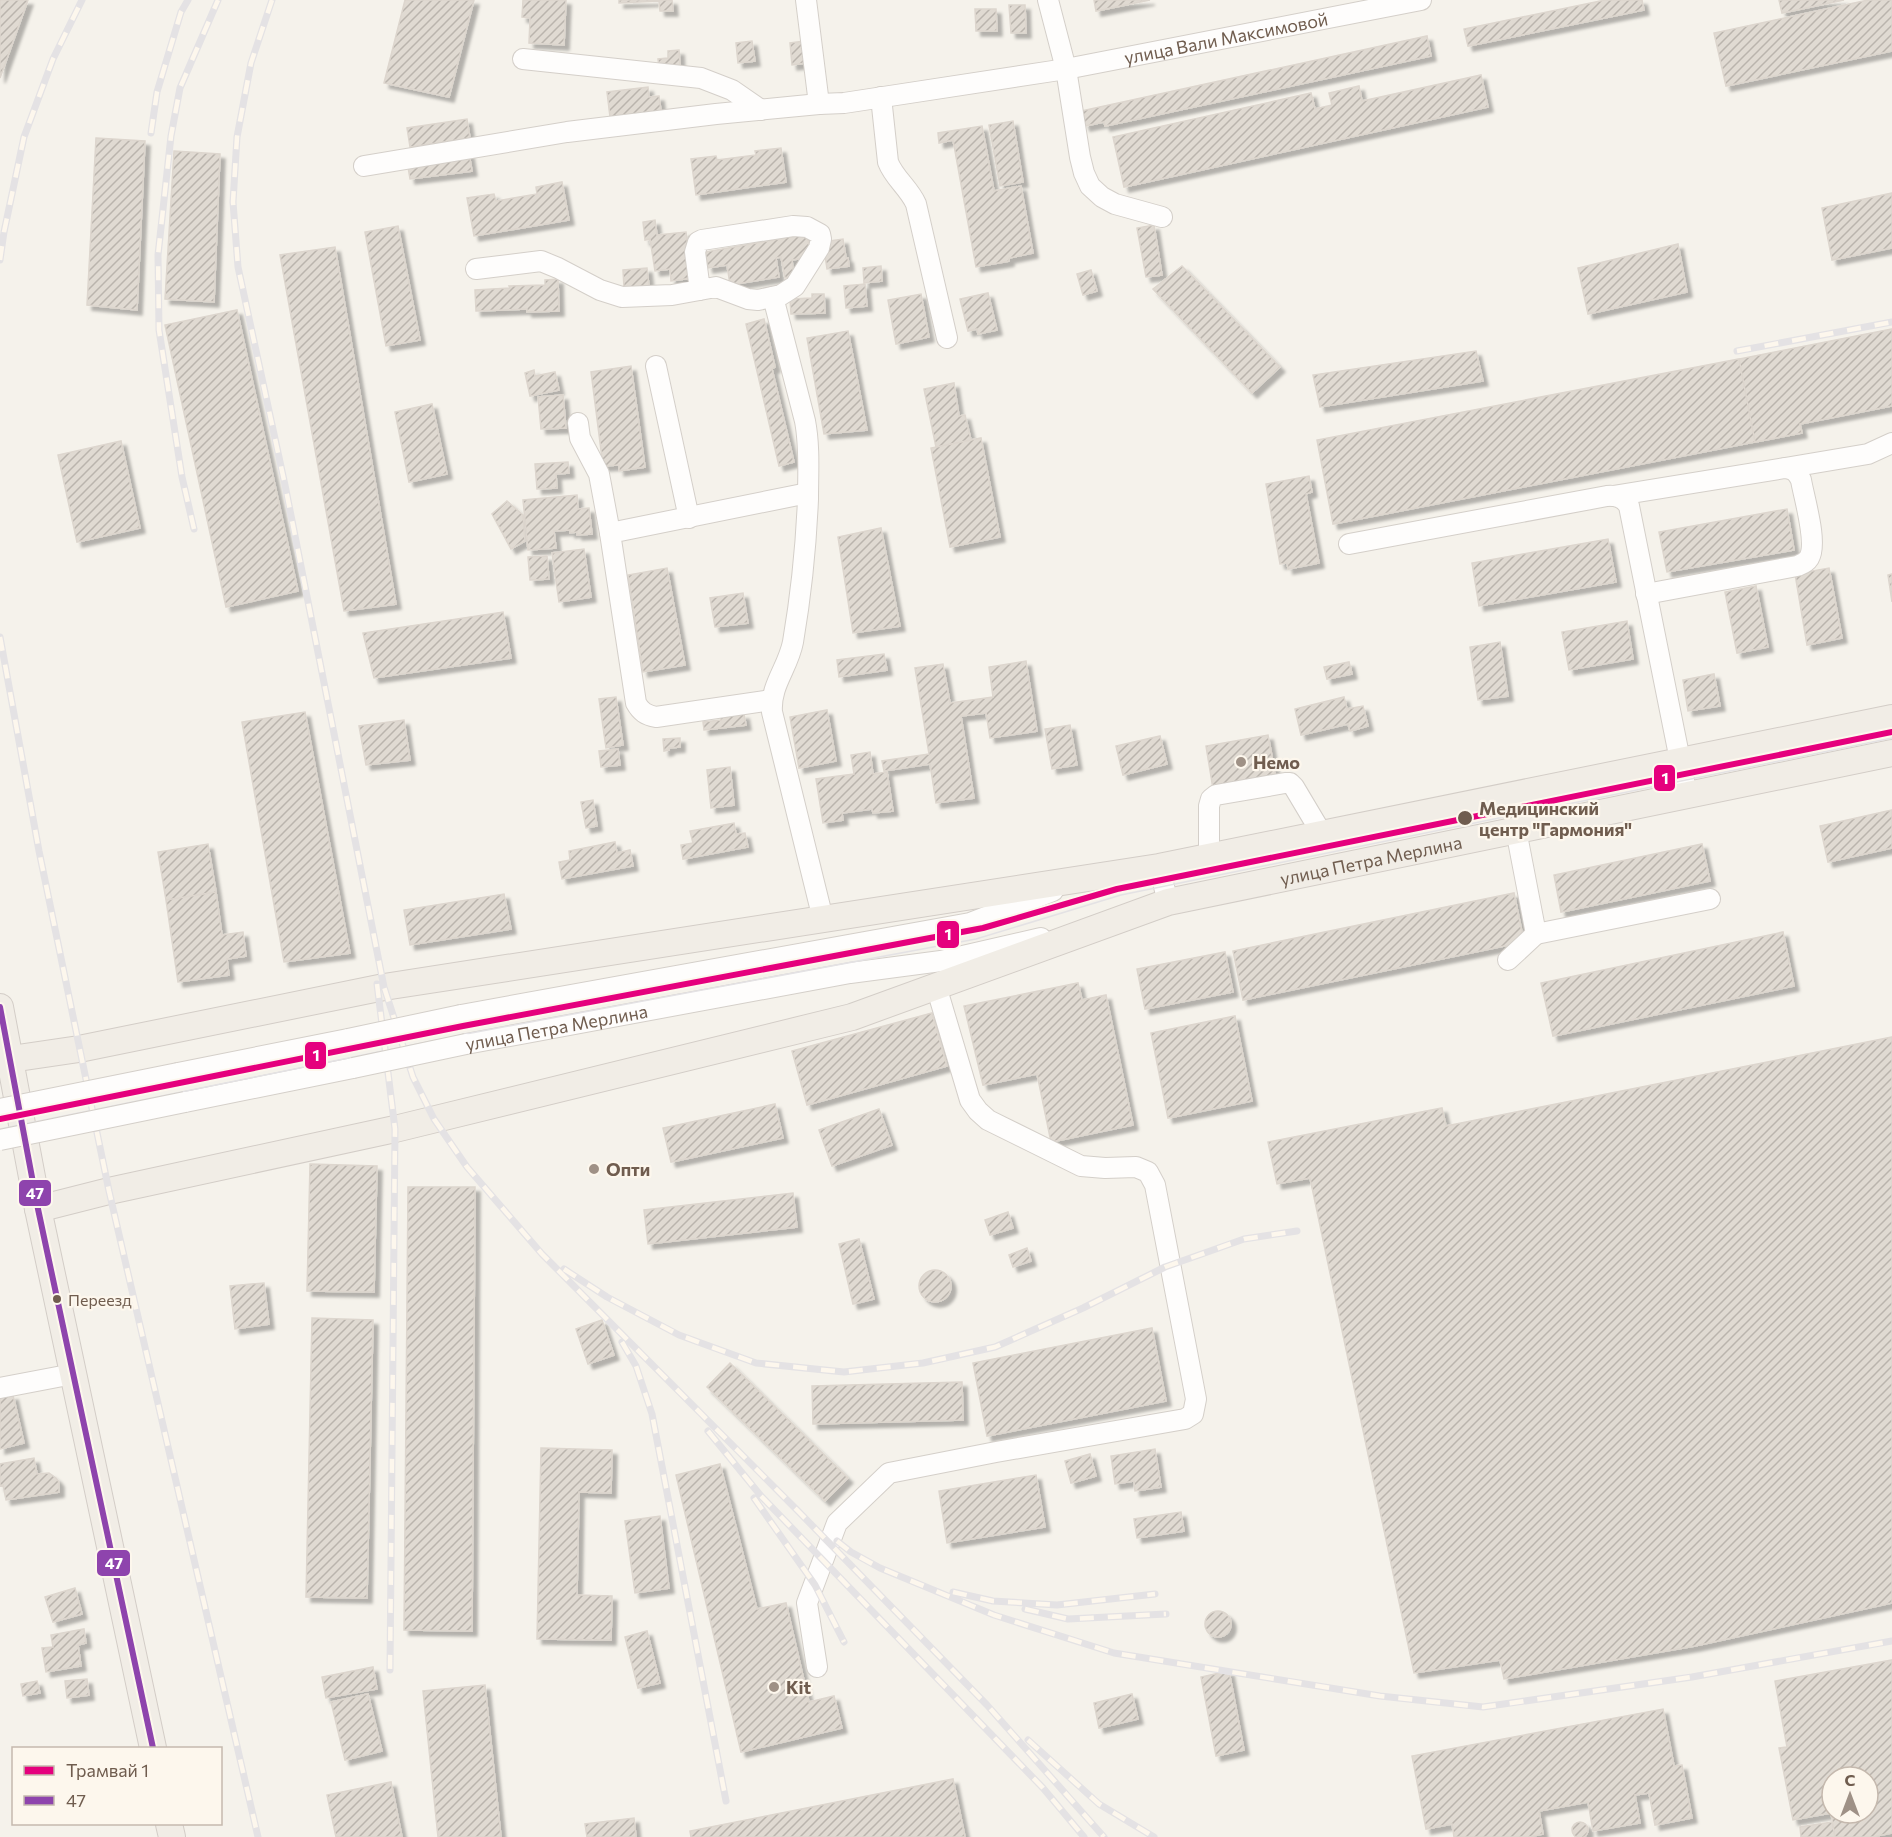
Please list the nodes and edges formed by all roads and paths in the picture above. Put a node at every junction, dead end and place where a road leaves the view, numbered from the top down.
1 (806, 0) edge
2 (1048, 0) edge
3 (1421, 0) edge
4 (524, 59) dead end
5 (1066, 69) junction
6 (881, 97) junction
7 (819, 104) junction
8 (761, 110) junction
9 (364, 166) dead end
10 (1162, 217) dead end
11 (476, 269) dead end
12 (699, 290) junction
13 (773, 297) junction
14 (947, 338) dead end
15 (656, 366) dead end
16 (578, 423) dead end
17 (1892, 443) edge
18 (1785, 468) junction
19 (808, 493) junction
20 (1613, 496) junction
21 (689, 518) junction
22 (610, 534) junction
23 (1349, 544) dead end
24 (1647, 594) junction
25 (771, 700) junction
26 (1892, 718) edge
27 (1892, 753) edge
28 (1681, 762) junction
29 (1687, 795) junction
30 (1516, 830) junction
31 (1322, 834) junction
32 (1209, 857) junction
33 (1160, 867) junction
34 (1085, 879) junction
35 (1710, 899) dead end
36 (1168, 902) junction
37 (823, 919) junction
38 (1114, 921) junction
39 (1536, 934) junction
40 (1508, 960) dead end
41 (936, 986) junction
42 (0, 1006) edge
43 (11, 1059) junction
44 (0, 1109) edge
45 (0, 1140) edge
46 (38, 1209) junction
47 (73, 1374) junction
48 (0, 1388) edge
49 (817, 1667) dead end
50 (153, 1747) edge

1 - 7 street
2 - 5 street
3 - 5 street, улица Вали Максимовой
4 - 8 street
5 - 6 street, улица Вали Максимовой
5 - 10 street
6 - 7 street, улица Вали Максимовой
6 - 14 street
7 - 8 street, улица Вали Максимовой
8 - 9 street, улица Вали Максимовой
11 - 12 street
12 - 13 street
12 - 13 street
13 - 19 street
15 - 21 street
16 - 22 street
17 - 18 street
18 - 20 street
18 - 24 street
19 - 21 street
19 - 25 street
20 - 23 street
20 - 24 street
21 - 22 street
22 - 25 street
24 - 28 street
25 - 37 street
26 - 28 main road, улица Петра Мерлина
27 - 29 main road, улица Петра Мерлина
28 - 29 street
28 - 31 main road, улица Петра Мерлина
29 - 30 main road, улица Петра Мерлина
30 - 36 main road, улица Петра Мерлина
30 - 39 street
31 - 32 main road, улица Петра Мерлина
31 - 32 street
32 - 33 main road, улица Петра Мерлина
33 - 34 main road, улица Петра Мерлина
33 - 36 street
34 - 37 main road, улица Петра Мерлина
34 - 44 street, улица Петра Мерлина, bridge
35 - 39 street
36 - 38 main road, улица Петра Мерлина
37 - 43 main road, улица Петра Мерлина
38 - 41 main road, улица Петра Мерлина
38 - 45 street, улица Петра Мерлина, bridge
39 - 40 street
41 - 46 main road, улица Петра Мерлина
41 - 49 street
42 - 43 main road
43 - 46 main road
46 - 47 main road
47 - 48 street
47 - 50 main road

